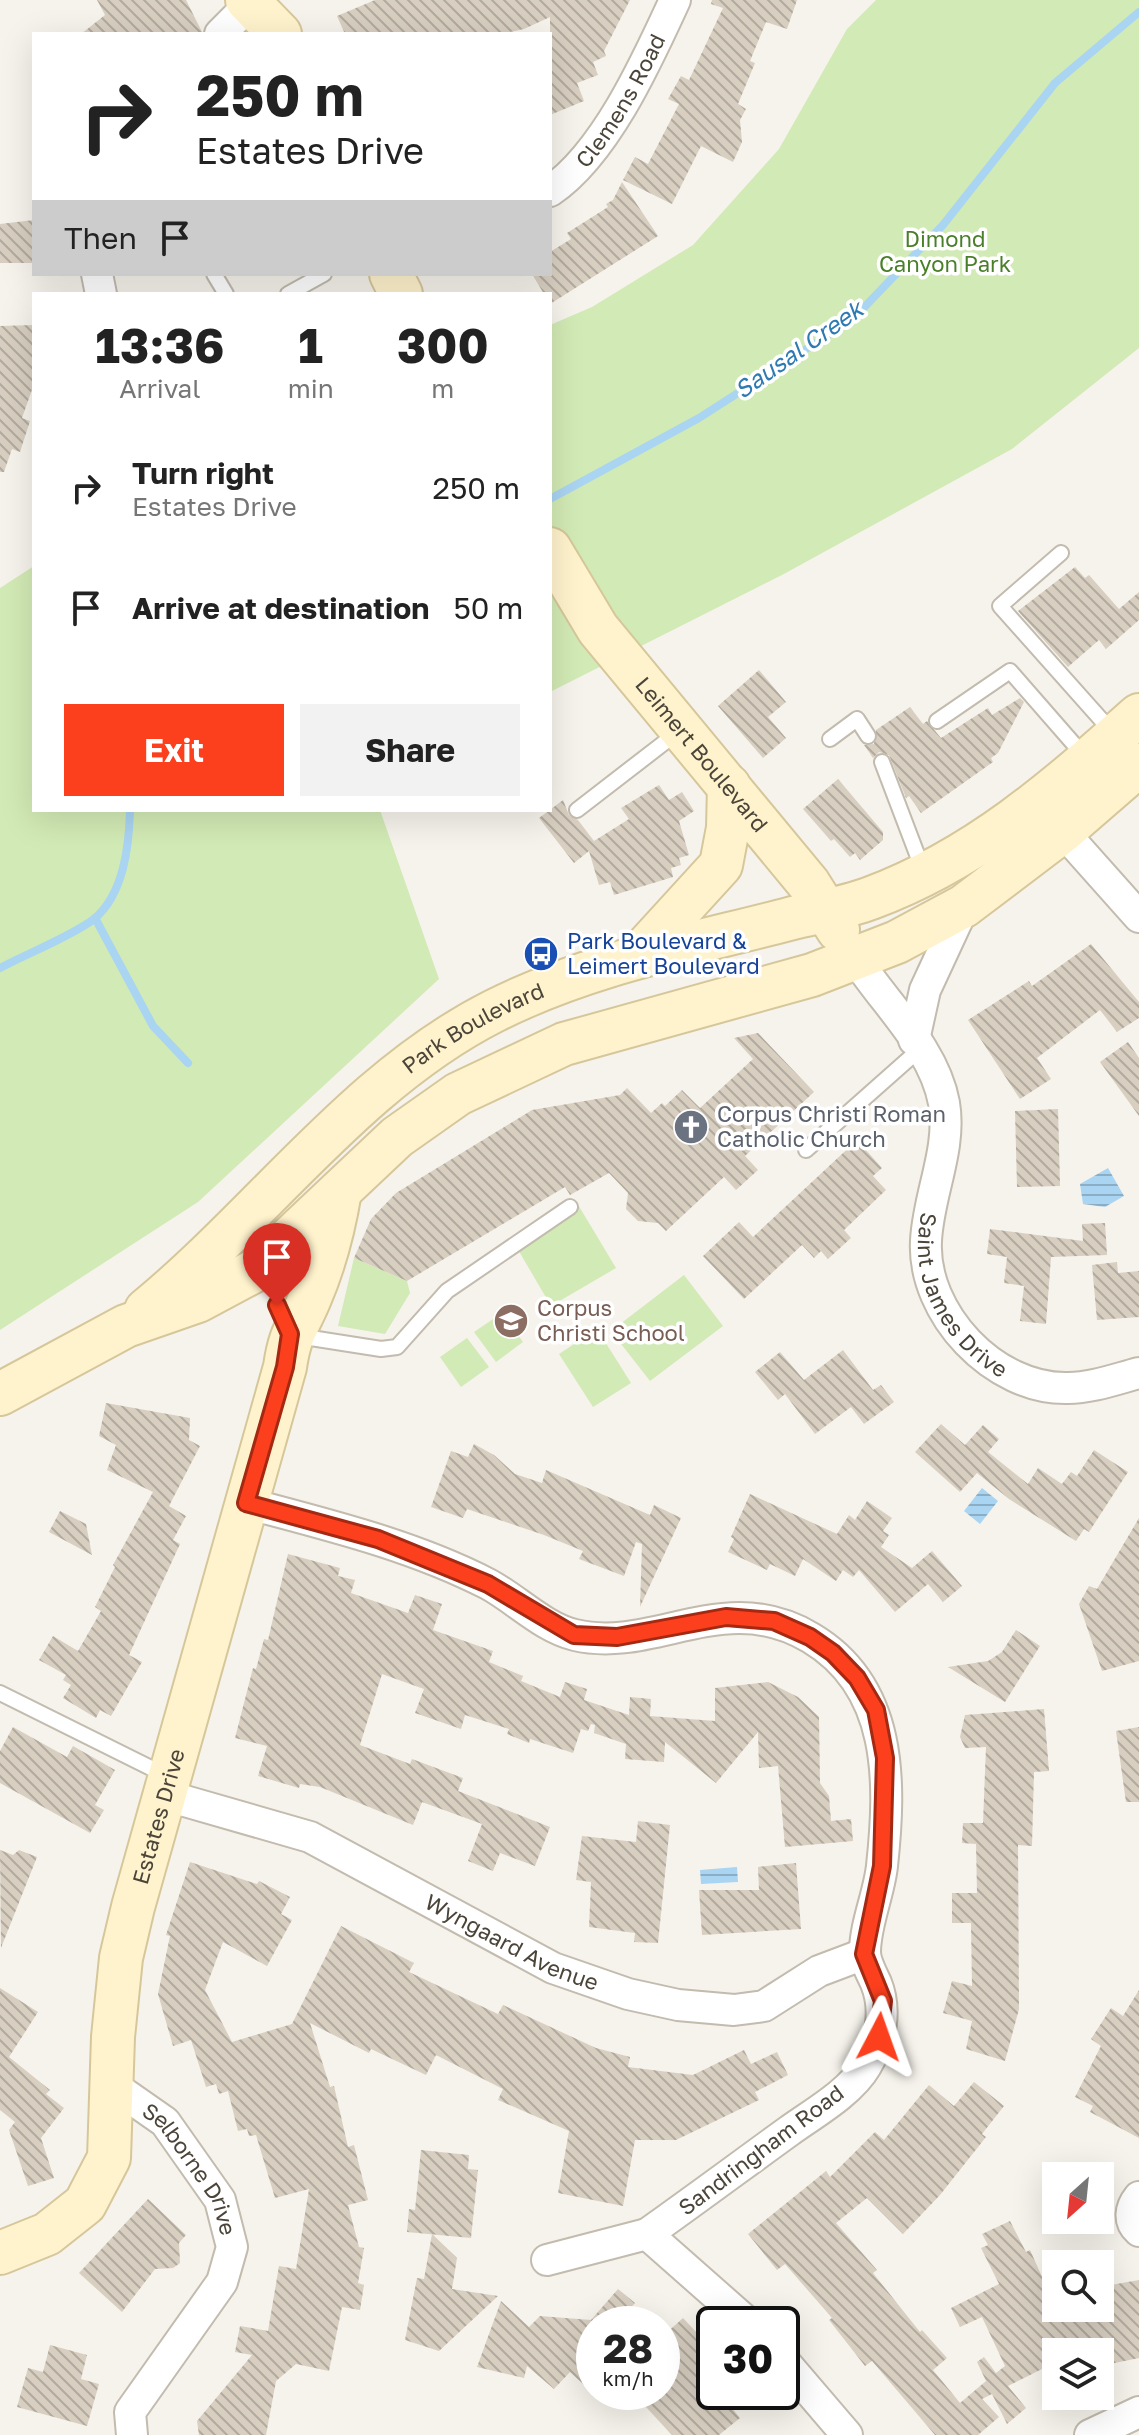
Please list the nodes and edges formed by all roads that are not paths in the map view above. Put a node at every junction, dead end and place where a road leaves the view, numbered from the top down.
1 (250, 0) edge
2 (675, 0) edge
3 (222, 32) edge
4 (278, 32) edge
5 (552, 190) edge
6 (320, 276) edge
7 (292, 292) edge
8 (552, 552) edge
9 (1061, 553) dead end
10 (671, 719) junction
11 (937, 721) dead end
12 (868, 736) dead end
13 (830, 739) dead end
14 (1120, 744) edge
15 (882, 762) dead end
16 (729, 786) junction
17 (577, 810) dead end
18 (1050, 817) junction
19 (925, 875) junction
20 (964, 906) junction
21 (825, 910) junction
22 (1139, 917) edge
23 (637, 957) junction
24 (856, 959) junction
25 (917, 1044) junction
26 (806, 1150) dead end
27 (340, 1191) junction
28 (570, 1207) dead end
29 (226, 1238) junction
30 (256, 1270) junction
31 (126, 1326) junction
32 (290, 1334) junction
33 (1139, 1373) edge
34 (0, 1394) edge
35 (246, 1503) junction
36 (0, 1693) edge
37 (166, 1786) junction
38 (864, 1954) junction
39 (112, 2085) junction
40 (1139, 2197) edge
41 (1139, 2231) edge
42 (647, 2234) junction
43 (0, 2253) edge
44 (547, 2260) dead end
45 (729, 2306) edge
46 (800, 2380) edge
47 (1139, 2412) edge
48 (132, 2435) edge
49 (847, 2435) edge
50 (1090, 2435) edge

1 - 3 street
1 - 4 main road
2 - 5 street, Clemens Road
6 - 7 lane
8 - 10 main road, Leimert Boulevard
9 - 14 lane
10 - 16 main road, Leimert Boulevard
10 - 17 lane
11 - 14 lane
12 - 13 lane
14 - 18 main road, Park Boulevard
15 - 19 lane
16 - 21 main road, Leimert Boulevard
16 - 23 main road
18 - 19 main road, Park Boulevard
18 - 20 main road, Park Boulevard
18 - 22 street
19 - 21 main road, Park Boulevard
20 - 24 main road, Park Boulevard
20 - 25 street
21 - 23 main road, Park Boulevard
21 - 24 main road, Leimert Boulevard
23 - 29 main road, Park Boulevard
24 - 25 street, Saint James Drive
24 - 27 main road, Park Boulevard
25 - 26 lane
25 - 33 street, Saint James Drive
27 - 30 main road, Park Boulevard
27 - 32 main road, Estates Drive
28 - 32 lane
29 - 30 main road
29 - 31 main road, Park Boulevard
30 - 31 main road, Park Boulevard
30 - 32 main road
31 - 34 main road, Park Boulevard
32 - 35 main road, Estates Drive
35 - 37 main road, Estates Drive
35 - 38 street
36 - 37 lane
37 - 38 street, Wyngaard Avenue
37 - 39 main road, Estates Drive
38 - 42 street, Sandringham Road
39 - 43 main road, Estates Drive
39 - 48 street, Selborne Drive
40 - 41 street
42 - 44 street, Sandringham Road
42 - 45 street
46 - 49 street
47 - 50 street

